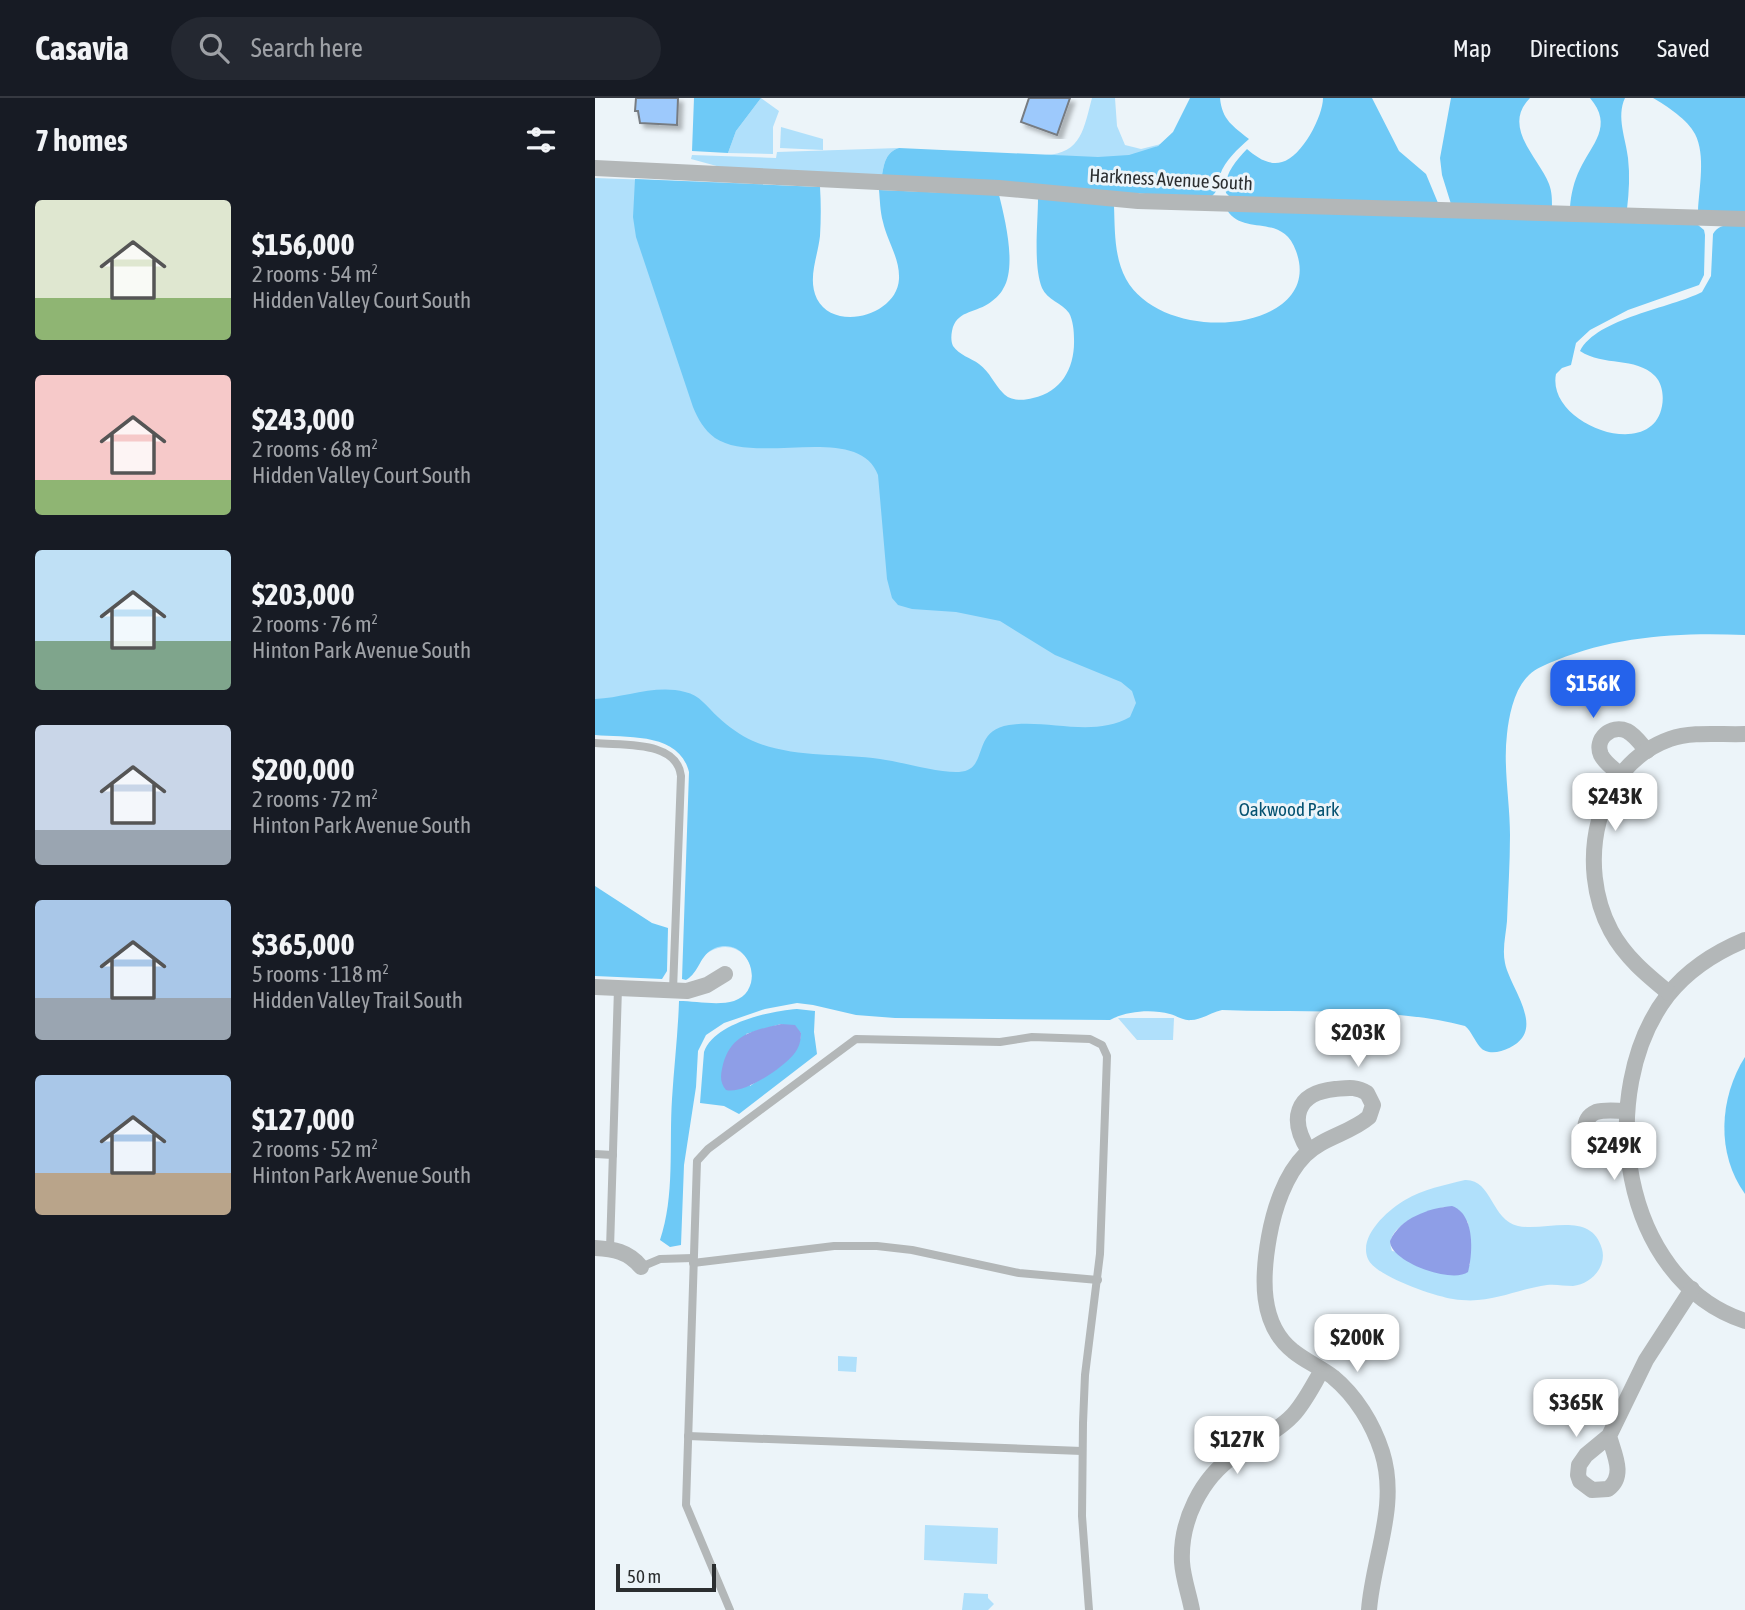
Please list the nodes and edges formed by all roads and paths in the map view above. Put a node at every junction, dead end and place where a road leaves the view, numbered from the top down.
1 (595, 168) edge
2 (1745, 219) edge
3 (1745, 734) edge
4 (595, 743) edge
5 (1647, 751) junction
6 (1622, 775) junction
7 (1745, 940) edge
8 (725, 974) dead end
9 (595, 986) edge
10 (618, 988) junction
11 (673, 990) junction
12 (1669, 993) junction
13 (1627, 1111) junction
14 (1627, 1146) junction
15 (1309, 1151) junction
16 (595, 1154) edge
17 (613, 1155) junction
18 (602, 1249) edge
19 (693, 1261) junction
20 (641, 1266) joint
21 (1098, 1280) junction
22 (1692, 1289) junction
23 (1745, 1321) edge
24 (1322, 1370) junction
25 (688, 1436) junction
26 (1609, 1436) dead end
27 (1082, 1451) junction
28 (730, 1610) edge
29 (1089, 1610) edge
30 (1192, 1610) edge
31 (1369, 1610) edge

1 - 2 street, Harkness Avenue South
3 - 5 street
4 - 11 lane
5 - 6 street
5 - 6 street
6 - 12 street
7 - 12 street
8 - 11 street
9 - 10 street
10 - 11 street
10 - 17 lane
12 - 13 street
13 - 14 street
13 - 14 street
14 - 22 street
15 - 15 street
15 - 24 street
16 - 17 lane
17 - 18 lane
18 - 20 street
19 - 20 lane
19 - 21 lane
19 - 21 lane
19 - 25 lane
21 - 27 lane
22 - 23 street
22 - 26 street
24 - 30 street
24 - 31 street
25 - 27 lane
25 - 28 lane
27 - 29 lane

